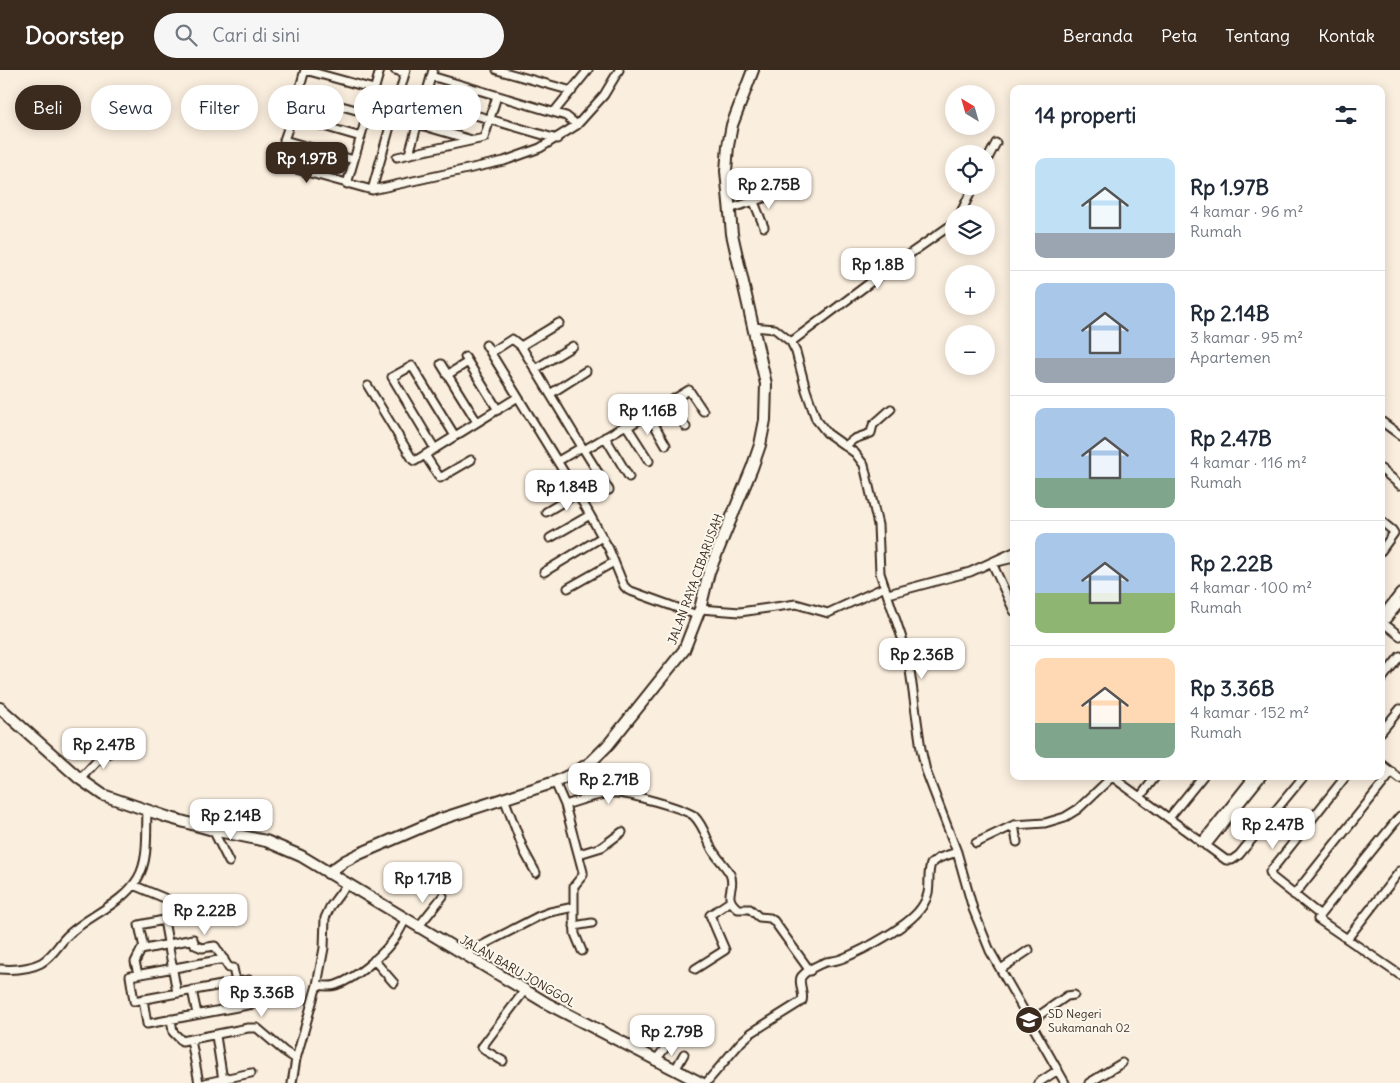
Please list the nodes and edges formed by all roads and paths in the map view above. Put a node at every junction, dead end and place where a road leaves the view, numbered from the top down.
1 (380, 70) edge
2 (395, 70) edge
3 (497, 70) edge
4 (587, 70) edge
5 (620, 70) edge
6 (754, 70) edge
7 (405, 72) edge
8 (432, 73) edge
9 (359, 85) edge
10 (375, 85) edge
11 (428, 85) edge
12 (572, 92) junction
13 (497, 96) junction
14 (354, 109) edge
15 (554, 112) junction
16 (481, 116) edge
17 (490, 119) junction
18 (577, 125) junction
19 (362, 130) edge
20 (416, 130) edge
21 (439, 130) edge
22 (360, 137) junction
23 (558, 139) junction
24 (474, 140) junction
25 (409, 154) junction
26 (397, 157) dead end
27 (354, 160) junction
28 (274, 163) dead end
29 (347, 184) junction
30 (798, 187) dead end
31 (372, 190) junction
32 (754, 202) junction
33 (729, 209) junction
34 (764, 227) dead end
35 (945, 229) edge
36 (559, 323) dead end
37 (752, 327) junction
38 (791, 342) junction
39 (486, 344) dead end
40 (521, 346) junction
41 (573, 346) dead end
42 (492, 352) junction
43 (440, 364) dead end
44 (535, 369) junction
45 (586, 371) dead end
46 (448, 375) junction
47 (368, 386) dead end
48 (550, 394) junction
49 (518, 397) junction
50 (669, 402) junction
51 (890, 409) dead end
52 (498, 410) junction
53 (703, 411) dead end
54 (648, 414) junction
55 (477, 422) junction
56 (1385, 424) edge
57 (626, 425) junction
58 (686, 427) dead end
59 (1400, 435) edge
60 (455, 436) junction
61 (605, 437) junction
62 (666, 445) dead end
63 (846, 446) junction
64 (583, 448) junction
65 (435, 449) junction
66 (425, 456) junction
67 (471, 460) dead end
68 (558, 461) junction
69 (648, 461) dead end
70 (1385, 473) edge
71 (629, 477) dead end
72 (1400, 485) edge
73 (609, 490) dead end
74 (578, 493) junction
75 (546, 512) dead end
76 (590, 515) junction
77 (1385, 524) edge
78 (602, 536) junction
79 (550, 538) dead end
80 (1385, 546) edge
81 (1010, 554) edge
82 (1010, 559) edge
83 (614, 562) junction
84 (992, 563) junction
85 (544, 572) dead end
86 (568, 588) dead end
87 (886, 591) junction
88 (1400, 593) edge
89 (1010, 602) edge
90 (1400, 603) edge
91 (698, 612) junction
92 (1385, 617) edge
93 (1385, 619) edge
94 (1385, 624) edge
95 (1400, 636) edge
96 (1400, 656) edge
97 (1385, 675) edge
98 (0, 708) edge
99 (1400, 709) edge
100 (1385, 727) edge
101 (117, 748) dead end
102 (1385, 767) edge
103 (1392, 772) junction
104 (80, 778) junction
105 (1400, 779) edge
106 (1109, 780) edge
107 (1116, 780) edge
108 (1153, 780) edge
109 (1200, 780) edge
110 (1251, 780) edge
111 (1259, 780) edge
112 (1301, 780) edge
113 (1343, 780) edge
114 (555, 782) junction
115 (1140, 797) junction
116 (504, 798) junction
117 (565, 805) junction
118 (147, 811) junction
119 (1400, 816) edge
120 (1169, 818) junction
121 (1014, 825) junction
122 (213, 830) junction
123 (622, 832) dead end
124 (976, 842) dead end
125 (1017, 842) dead end
126 (1204, 844) junction
127 (957, 852) junction
128 (578, 854) junction
129 (229, 862) dead end
130 (1400, 871) edge
131 (328, 873) junction
132 (536, 873) dead end
133 (347, 884) junction
134 (133, 885) junction
135 (443, 896) dead end
136 (1294, 896) junction
137 (731, 901) junction
138 (174, 902) dead end
139 (574, 908) junction
140 (1320, 915) junction
141 (406, 918) junction
142 (592, 922) dead end
143 (418, 926) junction
144 (574, 926) junction
145 (1347, 939) junction
146 (168, 944) junction
147 (144, 948) junction
148 (1029, 950) dead end
149 (582, 951) dead end
150 (465, 954) junction
151 (224, 959) junction
152 (374, 960) junction
153 (172, 968) junction
154 (0, 969) edge
155 (695, 969) dead end
156 (1001, 969) junction
157 (810, 971) junction
158 (138, 974) junction
159 (1400, 975) edge
160 (236, 982) junction
161 (394, 983) dead end
162 (317, 986) junction
163 (192, 990) junction
164 (525, 990) junction
165 (177, 993) junction
166 (1074, 995) dead end
167 (143, 999) junction
168 (197, 1014) junction
169 (171, 1019) junction
170 (1031, 1021) junction
171 (216, 1036) junction
172 (672, 1039) dead end
173 (191, 1040) junction
174 (684, 1054) dead end
175 (296, 1059) junction
176 (503, 1061) dead end
177 (656, 1061) junction
178 (1122, 1063) dead end
179 (675, 1070) junction
180 (1058, 1070) junction
181 (251, 1073) dead end
182 (220, 1081) edge
183 (199, 1083) edge
184 (205, 1083) edge
185 (292, 1083) edge
186 (701, 1083) edge
187 (706, 1083) edge
188 (1038, 1083) edge
189 (1066, 1083) edge
190 (1089, 1083) edge

1 - 10 street
2 - 7 street
3 - 12 street
4 - 12 street
5 - 18 street
6 - 33 main road, JALAN RAYA CIBARUSAH
7 - 31 street
8 - 11 street
8 - 13 street
9 - 14 street
12 - 15 street
13 - 15 street
13 - 17 street
15 - 18 street
16 - 17 street
17 - 23 street
17 - 24 street
18 - 23 street
19 - 22 street
20 - 25 street
21 - 24 street
22 - 27 street
22 - 27 street
23 - 31 street
24 - 25 street
25 - 26 street
27 - 29 street
28 - 29 street
29 - 31 street
30 - 32 street
32 - 33 street
32 - 34 street
33 - 37 main road, JALAN RAYA CIBARUSAH
35 - 38 street
36 - 40 street
37 - 38 street
37 - 91 main road, JALAN RAYA CIBARUSAH
38 - 63 street
39 - 42 street
40 - 42 street
40 - 44 street
41 - 44 street
42 - 49 street
43 - 46 street
44 - 48 street
45 - 48 street
46 - 52 street
46 - 55 street
47 - 66 street
48 - 64 street
49 - 52 street
49 - 68 street
50 - 53 street
50 - 54 street
50 - 58 street
51 - 63 street
52 - 55 street
54 - 57 street
54 - 62 street
55 - 60 street
56 - 59 street
57 - 61 street
57 - 69 street
60 - 65 street
60 - 65 street
61 - 64 street
61 - 71 street
63 - 87 street
64 - 68 street
64 - 73 street
65 - 66 street
66 - 67 street
68 - 74 street
70 - 72 street
74 - 75 street
74 - 76 street
76 - 78 street
76 - 79 street
77 - 80 street
78 - 83 street
78 - 85 street
81 - 84 street
82 - 84 street
83 - 86 street
83 - 91 street
84 - 87 street
84 - 89 street
87 - 91 street
87 - 127 street
88 - 92 street
90 - 93 street
91 - 114 main road, JALAN RAYA CIBARUSAH
94 - 95 street
96 - 97 street
98 - 104 main road, JALAN BARU JONGGOL
99 - 100 street
101 - 104 street
102 - 103 street
103 - 105 street
103 - 136 street
104 - 118 main road, JALAN BARU JONGGOL
106 - 121 street
107 - 115 street
108 - 115 street
109 - 120 street
110 - 126 street
111 - 126 street
112 - 126 street
113 - 136 street
114 - 116 main road, JALAN RAYA CIBARUSAH
114 - 117 street
115 - 120 street
116 - 131 main road, JALAN RAYA CIBARUSAH
116 - 132 street
117 - 128 street
117 - 137 street
118 - 122 main road, JALAN BARU JONGGOL
118 - 134 street
119 - 140 street
120 - 126 street
121 - 124 street
121 - 125 street
122 - 129 street
122 - 131 main road, JALAN BARU JONGGOL
123 - 128 street
127 - 156 street
127 - 157 street
128 - 139 street
130 - 145 street
131 - 133 main road, JALAN BARU JONGGOL
133 - 141 main road, JALAN BARU JONGGOL
133 - 162 street
134 - 138 street
134 - 154 street
135 - 143 street
136 - 140 street
137 - 155 street
137 - 157 street
139 - 144 street
139 - 150 street
140 - 145 street
141 - 143 main road, JALAN BARU JONGGOL
141 - 152 street
142 - 144 street
143 - 150 main road, JALAN BARU JONGGOL
144 - 149 street
145 - 159 street
146 - 147 street
146 - 147 street
146 - 151 street
146 - 153 street
147 - 158 street
148 - 156 street
150 - 164 main road, JALAN BARU JONGGOL
151 - 153 street
151 - 160 street
152 - 161 street
152 - 162 street
153 - 158 street
153 - 165 street
156 - 170 street
157 - 187 street
158 - 167 street
160 - 163 street
160 - 168 street
162 - 175 street
163 - 165 street
163 - 168 street
164 - 176 street
164 - 177 main road, JALAN BARU JONGGOL
165 - 167 street
166 - 170 street
167 - 169 street
168 - 169 street
169 - 173 street
170 - 180 street
171 - 173 street
171 - 175 street
171 - 182 street
172 - 177 street
173 - 183 street
174 - 179 street
175 - 185 street
177 - 179 main road, JALAN BARU JONGGOL
178 - 190 street
179 - 186 main road, JALAN BARU JONGGOL
180 - 188 street
180 - 189 street
181 - 182 street
182 - 184 street

